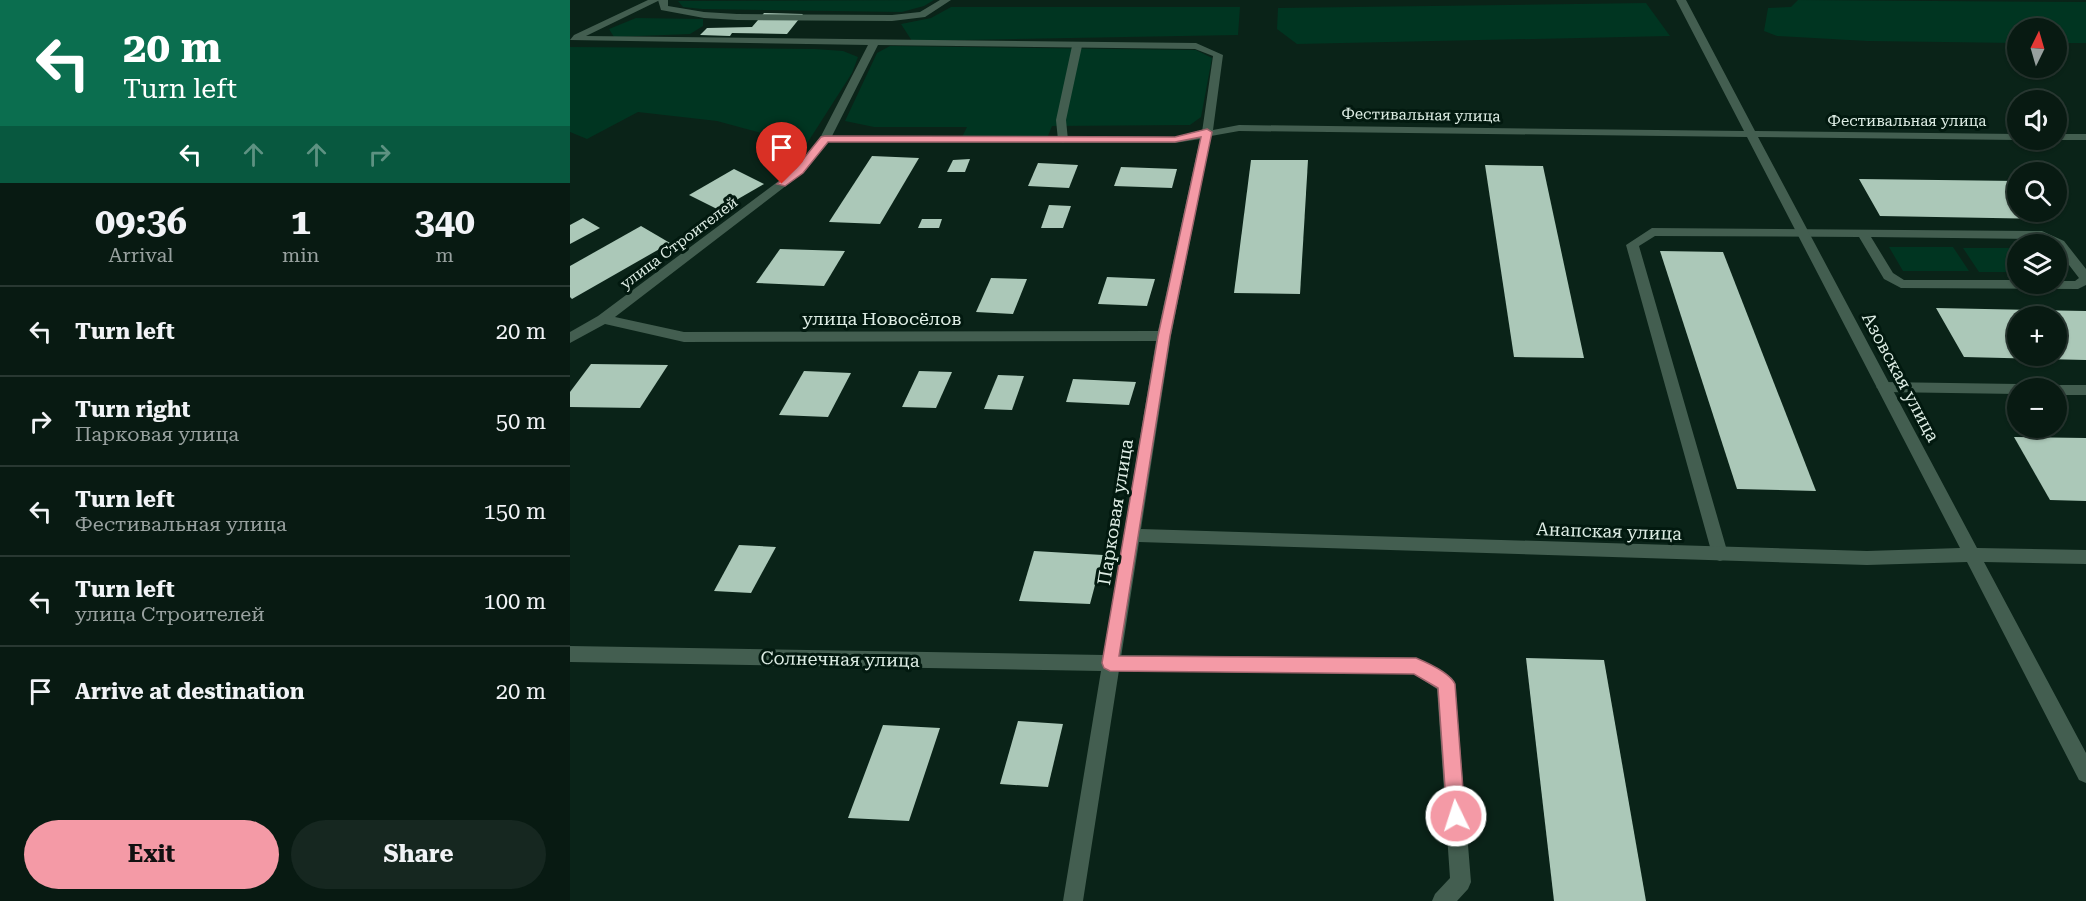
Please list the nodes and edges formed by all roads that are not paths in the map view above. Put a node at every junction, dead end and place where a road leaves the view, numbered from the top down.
1 (655, 0) edge
2 (663, 0) edge
3 (946, 0) edge
4 (1681, 0) edge
5 (572, 40) edge
6 (874, 43) junction
7 (1077, 46) junction
8 (1207, 132) junction
9 (1752, 135) junction
10 (2007, 137) edge
11 (2067, 137) edge
12 (2086, 137) edge
13 (825, 139) junction
14 (1063, 140) junction
15 (1803, 233) junction
16 (1863, 234) junction
17 (2086, 278) edge
18 (603, 319) junction
19 (1164, 336) junction
20 (570, 338) edge
21 (1883, 387) junction
22 (2007, 389) edge
23 (2067, 390) edge
24 (2086, 390) edge
25 (1131, 536) junction
26 (1720, 554) junction
27 (1972, 555) junction
28 (2086, 557) edge
29 (570, 654) edge
30 (1110, 663) junction
31 (2086, 773) edge
32 (1072, 901) edge
33 (1442, 901) edge

1 - 5 street
2 - 3 street
4 - 9 street, Азовская улица
5 - 6 street
6 - 7 street
6 - 13 street, улица Строителей
7 - 8 street, Парковая улица
7 - 14 street
8 - 9 street, Фестивальная улица
8 - 14 street, Фестивальная улица
8 - 19 street, Парковая улица
9 - 10 street, Фестивальная улица
9 - 15 street, Азовская улица
11 - 12 street
13 - 14 street, Фестивальная улица
13 - 18 street, улица Строителей
15 - 16 street
15 - 21 street, Азовская улица
15 - 26 street
16 - 17 street
16 - 17 street
18 - 19 street, улица Новосёлов
18 - 20 street, улица Строителей
19 - 25 street, Парковая улица
21 - 22 street
21 - 27 street, Азовская улица
23 - 24 street
25 - 26 street, Анапская улица
25 - 30 street, Парковая улица
26 - 27 street, Анапская улица
27 - 28 street, Анапская улица
27 - 31 street, Азовская улица
29 - 30 street, Солнечная улица
30 - 32 street, Парковая улица
30 - 33 street, Солнечная улица

